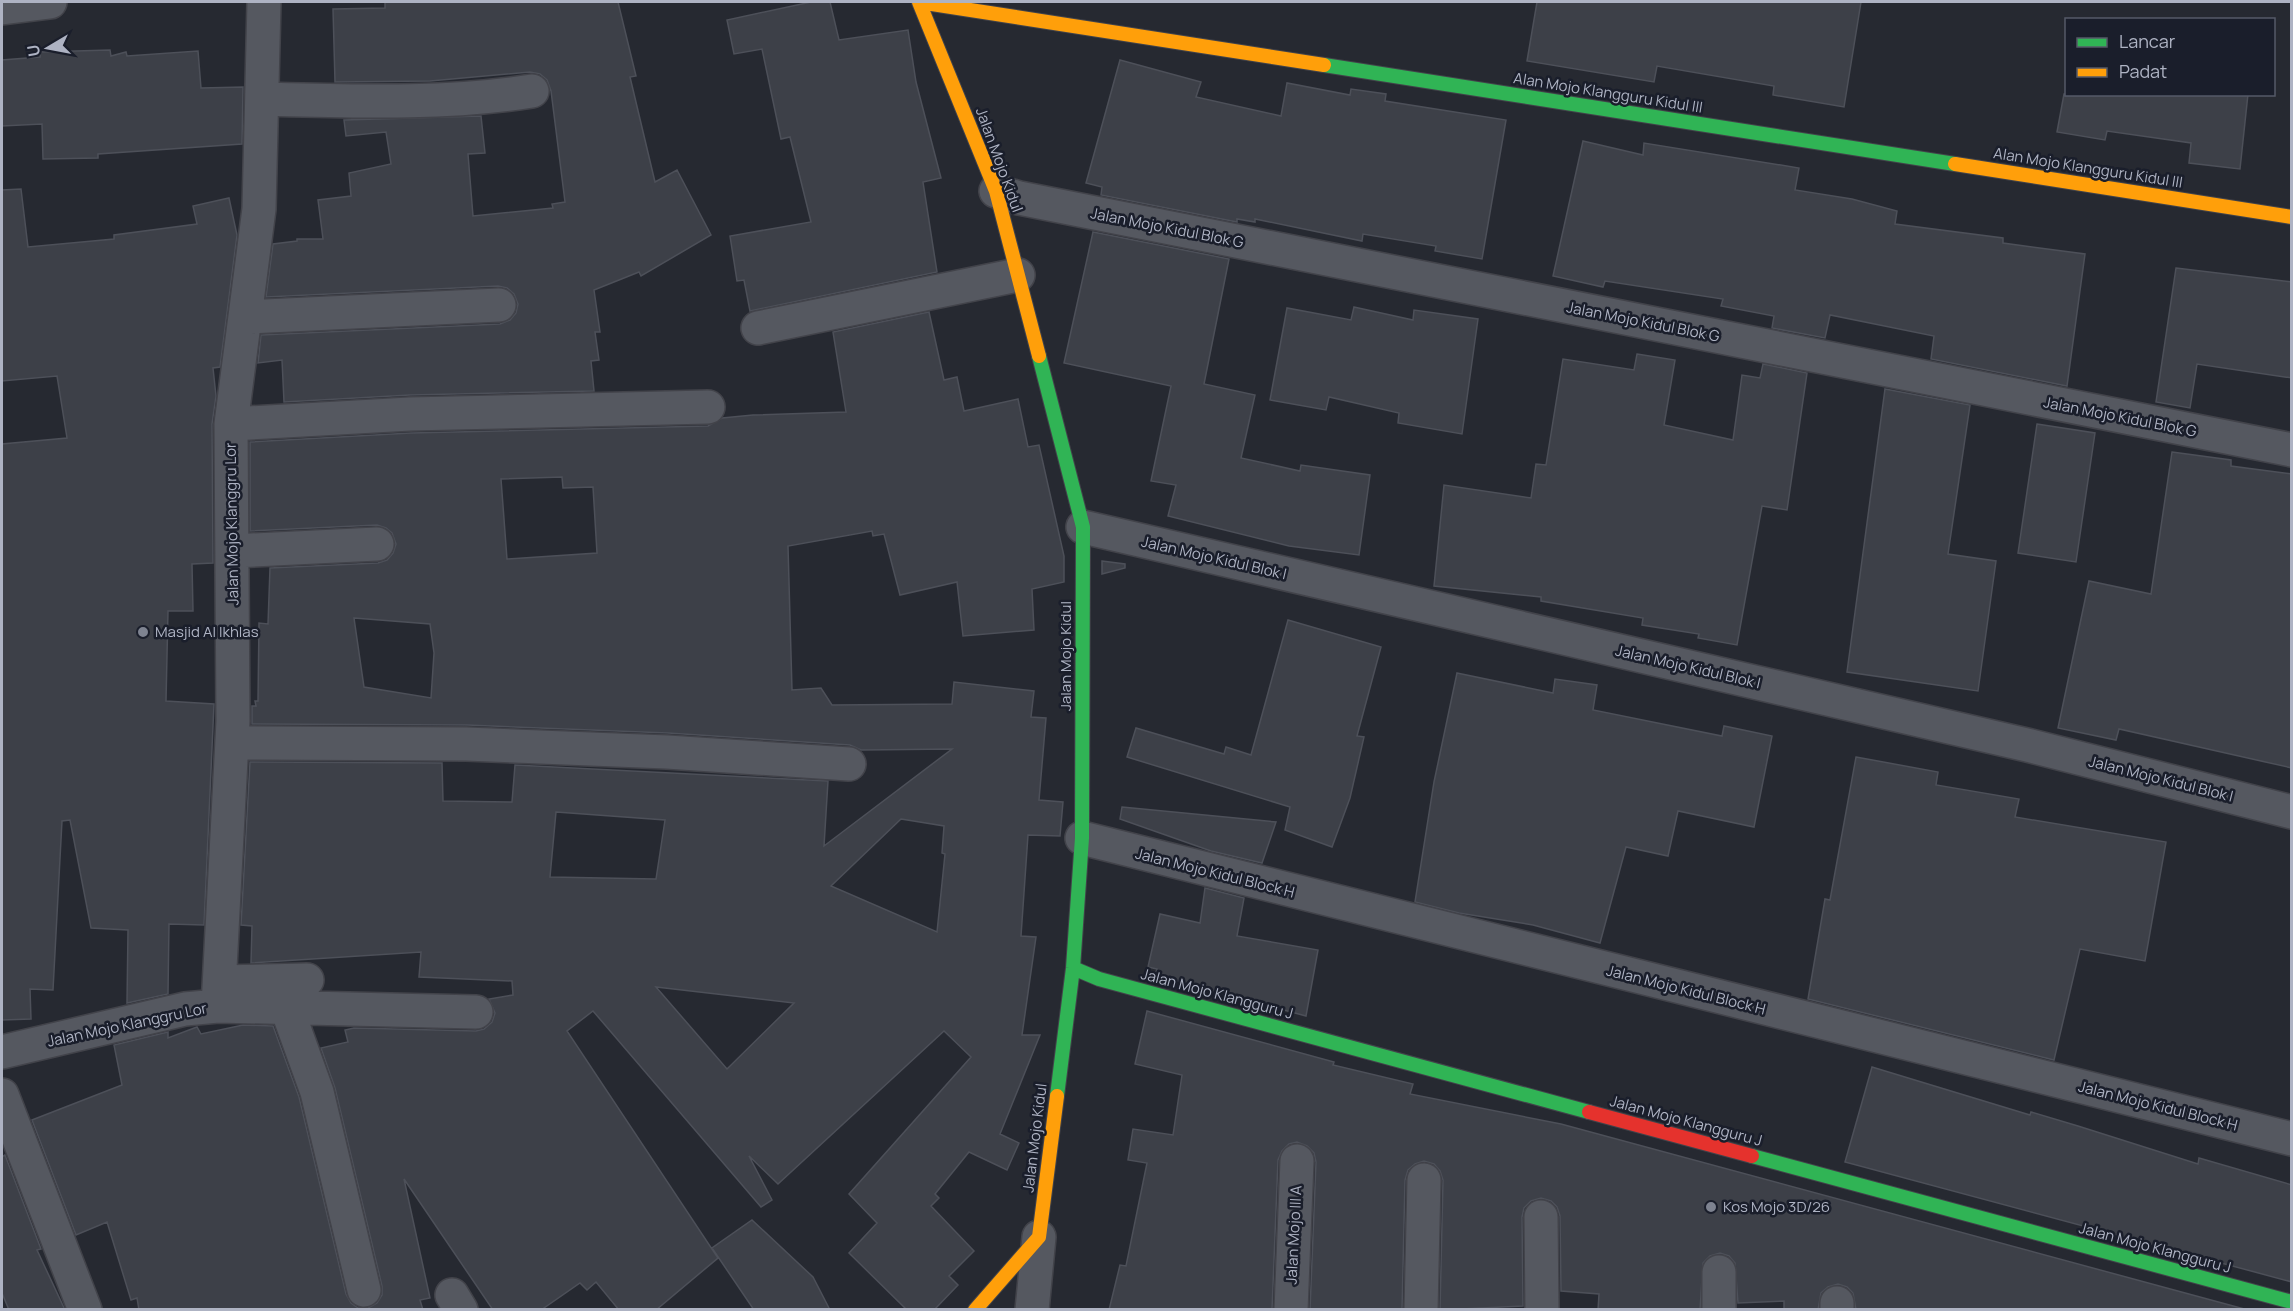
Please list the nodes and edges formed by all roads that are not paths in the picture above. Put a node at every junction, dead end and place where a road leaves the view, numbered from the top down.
1 (50, 2) edge
2 (264, 2) edge
3 (919, 2) edge
4 (2, 8) edge
5 (532, 91) dead end
6 (262, 99) junction
7 (996, 191) junction
8 (2292, 217) edge
9 (1018, 274) junction
10 (499, 305) dead end
11 (246, 317) junction
12 (758, 327) dead end
13 (708, 407) dead end
14 (231, 424) junction
15 (2292, 450) edge
16 (1083, 527) junction
17 (377, 544) dead end
18 (233, 551) junction
19 (232, 743) junction
20 (849, 764) dead end
21 (2292, 812) edge
22 (1082, 838) junction
23 (1073, 968) junction
24 (307, 980) dead end
25 (219, 994) junction
26 (286, 1006) junction
27 (476, 1012) dead end
28 (2, 1052) edge
29 (2, 1095) edge
30 (2292, 1139) edge
31 (1297, 1161) dead end
32 (1424, 1180) dead end
33 (1540, 1217) dead end
34 (1039, 1237) junction
35 (1719, 1272) dead end
36 (364, 1290) dead end
37 (2292, 1302) edge
38 (976, 1309) edge
39 (85, 1310) edge
40 (1032, 1310) edge
41 (1291, 1310) edge
42 (1421, 1310) edge
43 (1542, 1310) edge
44 (1719, 1310) edge

1 - 4 street
2 - 6 street, Jalan Mojo Klanggru Lor
3 - 7 street, Jalan Mojo Kidul
3 - 8 street, Alan Mojo Klangguru Kidul III
5 - 6 street
6 - 11 street, Jalan Mojo Klanggru Lor
7 - 9 street, Jalan Mojo Kidul
7 - 15 street, Jalan Mojo Kidul Blok G
9 - 12 street
9 - 16 street, Jalan Mojo Kidul
10 - 11 street
11 - 14 street, Jalan Mojo Klanggru Lor
13 - 14 street
14 - 18 street, Jalan Mojo Klanggru Lor
16 - 21 street, Jalan Mojo Kidul Blok I
16 - 22 street, Jalan Mojo Kidul
17 - 18 street
18 - 19 street, Jalan Mojo Klanggru Lor
19 - 20 street
19 - 25 street, Jalan Mojo Klanggru Lor
22 - 23 street, Jalan Mojo Kidul
22 - 30 street, Jalan Mojo Kidul Block H
23 - 34 street, Jalan Mojo Kidul
23 - 37 street, Jalan Mojo Klangguru J
24 - 25 street
25 - 26 street
25 - 28 street, Jalan Mojo Klanggru Lor
26 - 27 street
26 - 36 street
29 - 39 street
31 - 41 street, Jalan Mojo III A
32 - 42 street
33 - 43 street
34 - 38 street
34 - 40 street
35 - 44 street

